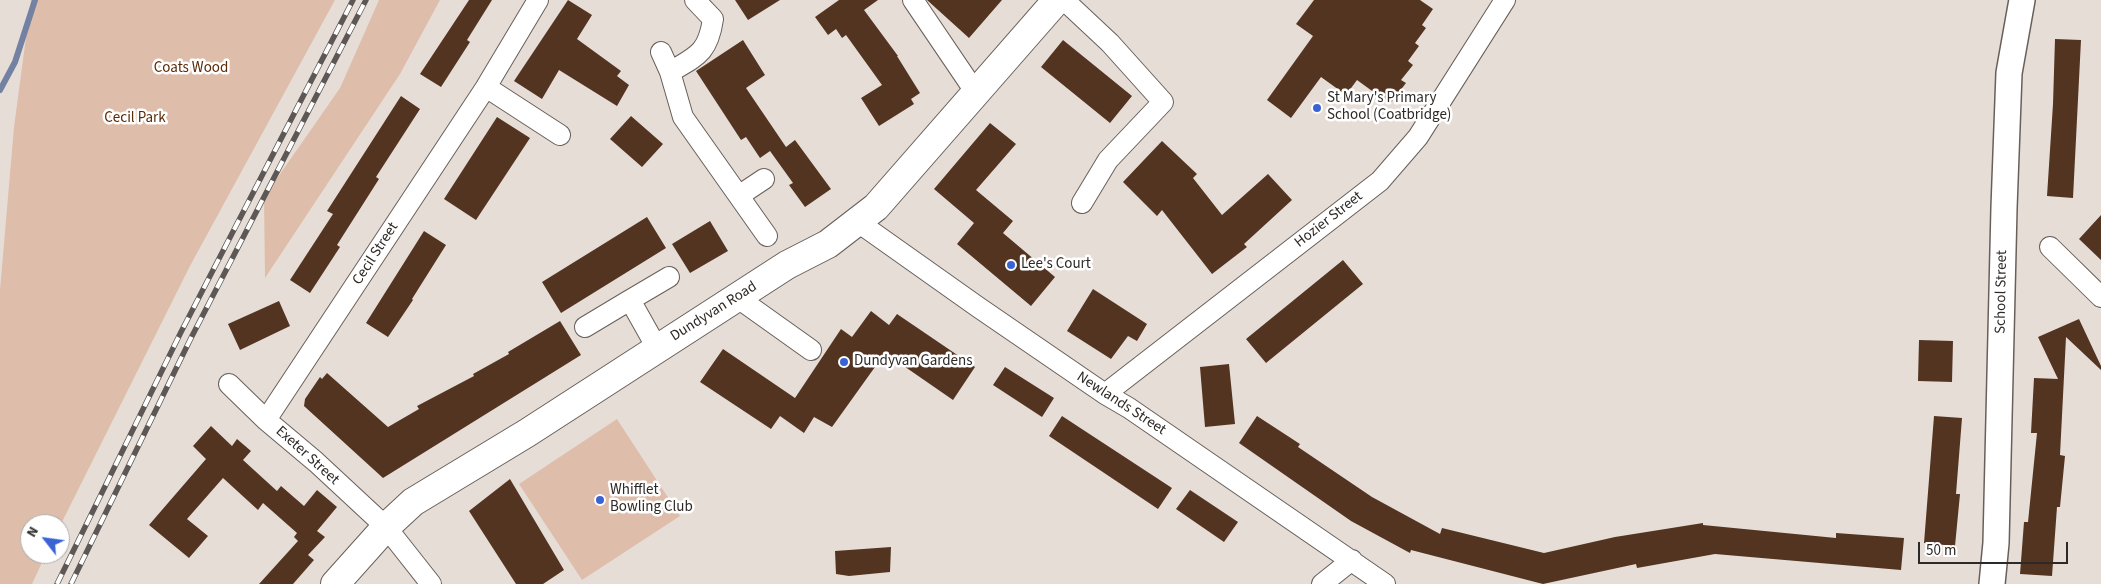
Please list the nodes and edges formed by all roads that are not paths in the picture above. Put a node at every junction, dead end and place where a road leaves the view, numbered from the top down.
1 (538, 0) edge
2 (696, 0) edge
3 (913, 0) edge
4 (1057, 0) edge
5 (1064, 0) edge
6 (1505, 0) edge
7 (2022, 0) edge
8 (661, 52) dead end
9 (670, 72) junction
10 (486, 88) junction
11 (976, 93) junction
12 (560, 135) dead end
13 (764, 178) dead end
14 (740, 195) junction
15 (1082, 203) dead end
16 (858, 222) junction
17 (767, 236) dead end
18 (2050, 247) dead end
19 (669, 277) dead end
20 (2101, 297) edge
21 (738, 298) junction
22 (630, 300) junction
23 (585, 327) dead end
24 (657, 348) junction
25 (811, 350) dead end
26 (229, 384) dead end
27 (1105, 394) junction
28 (266, 420) junction
29 (386, 527) junction
30 (1352, 560) junction
31 (335, 584) edge
32 (430, 584) edge
33 (1322, 584) edge
34 (1385, 584) edge
35 (1992, 584) edge

1 - 10 street, Cecil Street
2 - 9 street
3 - 11 street
4 - 11 main road, Dundyvan Road
5 - 15 street
6 - 27 street, Hozier Street
7 - 35 street, School Street
8 - 9 street
9 - 14 street
10 - 12 street
10 - 28 street, Cecil Street
11 - 16 main road, Dundyvan Road
13 - 14 street
14 - 17 street
16 - 21 main road, Dundyvan Road
16 - 27 street, Newlands Street
18 - 20 street
19 - 22 street
21 - 24 main road, Dundyvan Road
21 - 25 street
22 - 23 street
22 - 24 street
24 - 29 main road, Dundyvan Road
26 - 28 street, Exeter Street
27 - 30 street, Newlands Street
28 - 29 street, Exeter Street
29 - 31 main road, Dundyvan Road
29 - 32 street, Exeter Street
30 - 33 street
30 - 34 street, Newlands Street

